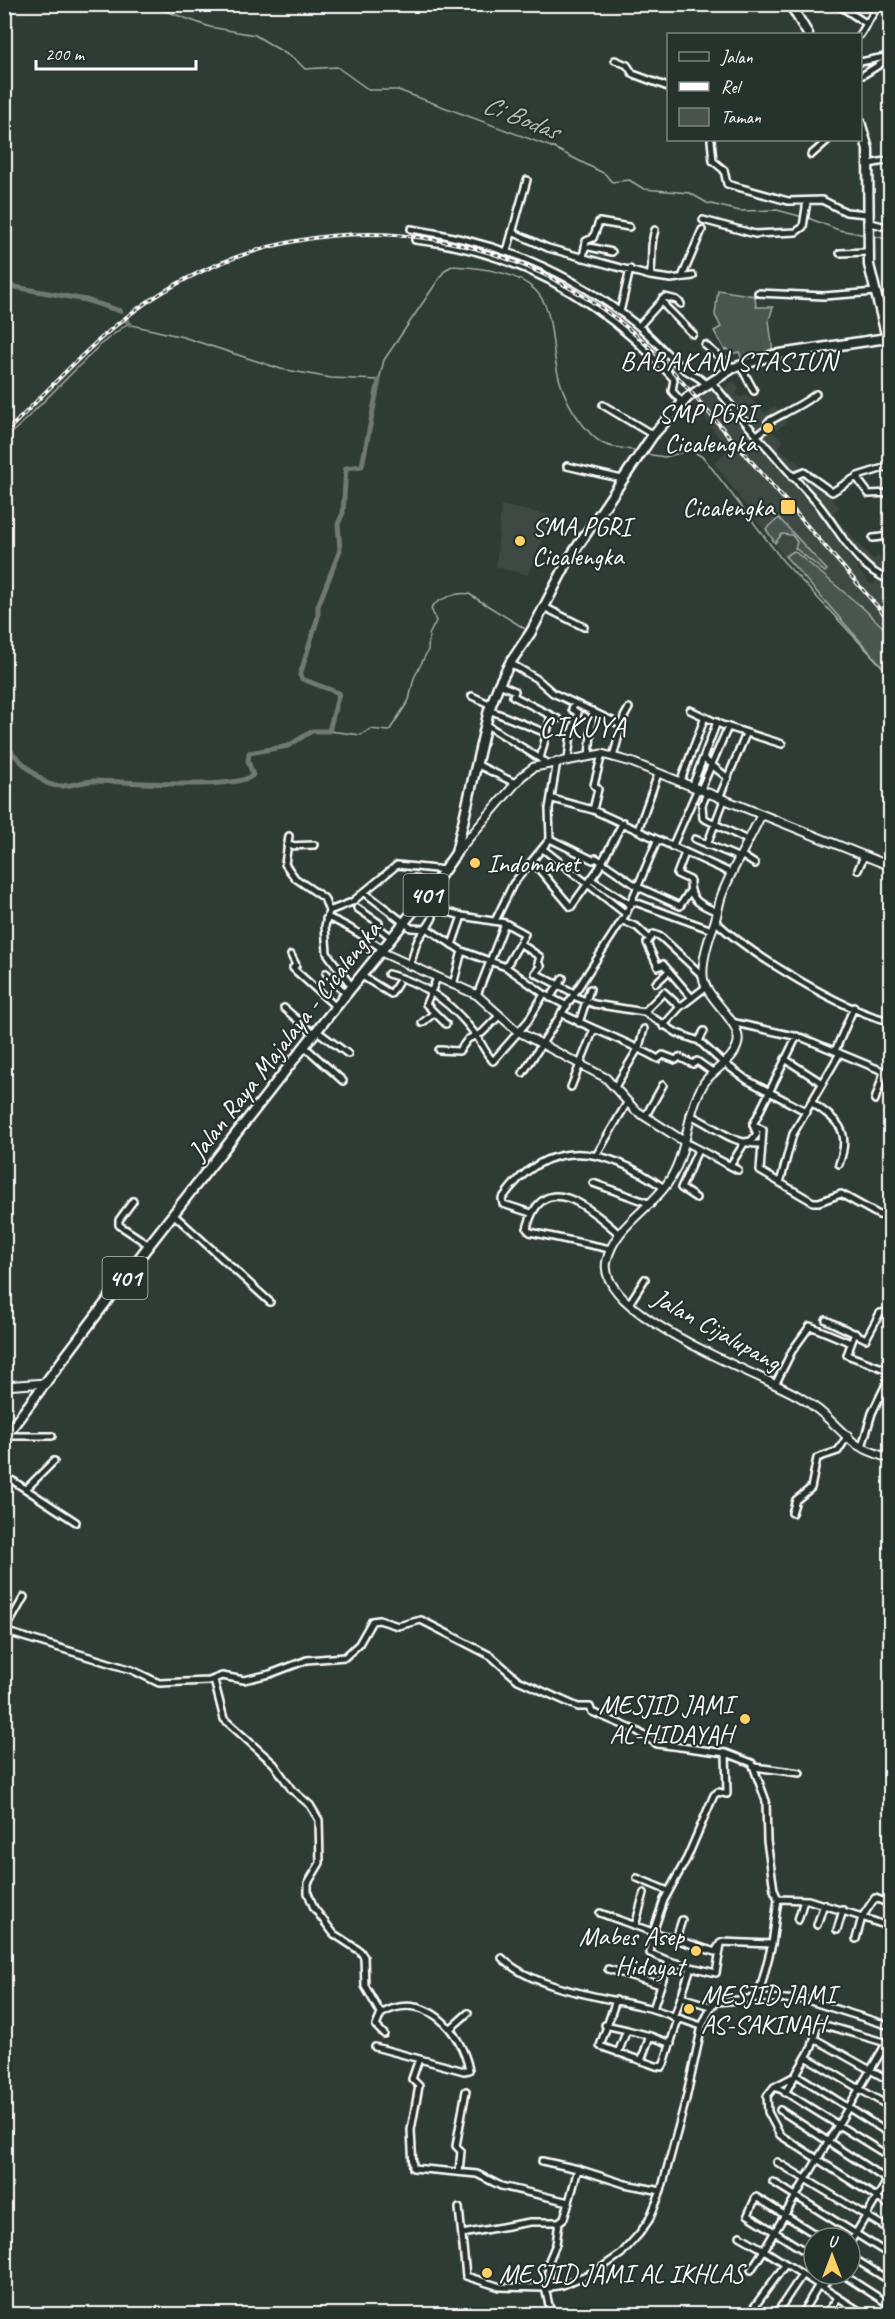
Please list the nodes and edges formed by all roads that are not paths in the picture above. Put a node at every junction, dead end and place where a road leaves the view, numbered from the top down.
1 (790, 4) edge
2 (837, 4) edge
3 (879, 4) edge
4 (867, 24) junction
5 (807, 33) edge
6 (862, 33) edge
7 (891, 57) edge
8 (615, 60) dead end
9 (862, 62) edge
10 (885, 63) junction
11 (891, 68) edge
12 (863, 75) dead end
13 (667, 86) edge
14 (862, 125) edge
15 (711, 141) edge
16 (827, 141) edge
17 (811, 155) dead end
18 (891, 159) edge
19 (869, 164) junction
20 (527, 180) dead end
21 (806, 204) junction
22 (703, 220) dead end
23 (867, 221) junction
24 (628, 227) dead end
25 (891, 228) edge
26 (411, 229) dead end
27 (655, 230) dead end
28 (702, 230) dead end
29 (512, 232) junction
30 (415, 240) dead end
31 (585, 246) junction
32 (507, 251) junction
33 (612, 252) dead end
34 (867, 252) junction
35 (840, 253) dead end
36 (583, 258) junction
37 (630, 269) junction
38 (650, 276) junction
39 (693, 276) dead end
40 (682, 277) junction
41 (876, 292) junction
42 (758, 293) dead end
43 (662, 299) junction
44 (681, 304) dead end
45 (620, 312) junction
46 (639, 326) junction
47 (693, 334) dead end
48 (887, 338) junction
49 (705, 345) dead end
50 (890, 348) edge
51 (737, 366) junction
52 (709, 383) junction
53 (754, 391) dead end
54 (816, 394) dead end
55 (682, 402) junction
56 (603, 405) dead end
57 (653, 435) junction
58 (757, 435) junction
59 (567, 466) dead end
60 (891, 466) edge
61 (792, 477) junction
62 (856, 477) junction
63 (622, 479) junction
64 (891, 493) edge
65 (891, 536) edge
66 (873, 538) dead end
67 (891, 580) edge
68 (544, 607) junction
69 (584, 627) dead end
70 (510, 663) junction
71 (499, 684) junction
72 (472, 696) dead end
73 (574, 703) junction
74 (490, 707) junction
75 (629, 708) dead end
76 (690, 710) dead end
77 (593, 711) junction
78 (551, 716) junction
79 (705, 717) junction
80 (558, 719) dead end
81 (717, 723) junction
82 (485, 724) junction
83 (621, 725) junction
84 (728, 727) junction
85 (546, 733) junction
86 (746, 734) junction
87 (782, 744) dead end
88 (602, 754) junction
89 (589, 756) junction
90 (613, 757) junction
91 (540, 759) junction
92 (568, 759) junction
93 (704, 759) junction
94 (557, 761) junction
95 (548, 763) junction
96 (476, 764) junction
97 (713, 766) junction
98 (658, 774) junction
99 (728, 778) junction
100 (516, 783) junction
101 (680, 783) junction
102 (700, 789) junction
103 (553, 799) junction
104 (722, 799) junction
105 (593, 810) junction
106 (761, 815) junction
107 (623, 822) junction
108 (714, 825) junction
109 (638, 830) junction
110 (289, 836) dead end
111 (550, 839) junction
112 (695, 839) dead end
113 (657, 841) junction
114 (749, 841) junction
115 (314, 845) dead end
116 (706, 845) junction
117 (287, 846) junction
118 (672, 847) junction
119 (543, 849) junction
120 (456, 853) junction
121 (685, 853) junction
122 (864, 856) junction
123 (740, 857) junction
124 (532, 861) junction
125 (603, 863) junction
126 (755, 864) dead end
127 (891, 866) edge
128 (445, 870) junction
129 (858, 870) dead end
130 (731, 873) junction
131 (415, 878) dead end
132 (592, 880) junction
133 (588, 886) junction
134 (638, 887) junction
135 (432, 888) junction
136 (364, 892) junction
137 (689, 892) junction
138 (631, 903) junction
139 (357, 908) dead end
140 (329, 911) junction
141 (448, 912) dead end
142 (717, 912) junction
143 (626, 915) junction
144 (462, 916) junction
145 (434, 917) dead end
146 (326, 919) junction
147 (404, 921) junction
148 (495, 921) junction
149 (623, 921) junction
150 (715, 921) junction
151 (505, 923) junction
152 (428, 929) junction
153 (712, 930) junction
154 (392, 938) junction
155 (650, 939) junction
156 (521, 944) junction
157 (452, 945) junction
158 (382, 951) junction
159 (462, 951) junction
160 (291, 955) dead end
161 (401, 962) junction
162 (491, 962) junction
163 (409, 966) junction
164 (506, 967) junction
165 (669, 971) junction
166 (326, 973) dead end
167 (388, 974) dead end
168 (396, 975) junction
169 (362, 976) junction
170 (703, 976) junction
171 (436, 978) junction
172 (563, 978) dead end
173 (398, 983) dead end
174 (656, 983) dead end
175 (558, 984) junction
176 (453, 985) junction
177 (352, 987) junction
178 (706, 987) junction
179 (590, 989) dead end
180 (432, 992) junction
181 (346, 994) junction
182 (477, 995) junction
183 (573, 995) junction
184 (547, 996) junction
185 (692, 998) junction
186 (585, 1002) junction
187 (567, 1006) junction
188 (336, 1007) junction
189 (680, 1007) junction
190 (854, 1007) junction
191 (284, 1008) dead end
192 (644, 1012) junction
193 (561, 1013) junction
194 (433, 1014) junction
195 (499, 1016) junction
196 (891, 1021) edge
197 (731, 1022) junction
198 (422, 1023) dead end
199 (579, 1023) junction
200 (446, 1024) dead end
201 (663, 1026) junction
202 (594, 1029) junction
203 (644, 1029) dead end
204 (517, 1031) junction
205 (704, 1031) dead end
206 (315, 1032) junction
207 (476, 1035) junction
208 (797, 1036) junction
209 (699, 1041) junction
210 (542, 1044) junction
211 (304, 1046) junction
212 (639, 1047) junction
213 (439, 1050) dead end
214 (838, 1052) junction
215 (348, 1054) dead end
216 (785, 1059) junction
217 (724, 1063) junction
218 (582, 1064) junction
219 (523, 1073) dead end
220 (714, 1073) junction
221 (887, 1073) edge
222 (343, 1080) dead end
223 (822, 1083) junction
224 (663, 1085) dead end
225 (571, 1087) dead end
226 (615, 1087) junction
227 (767, 1091) junction
228 (875, 1100) dead end
229 (811, 1102) junction
230 (627, 1103) junction
231 (807, 1112) junction
232 (690, 1115) junction
233 (645, 1117) junction
234 (753, 1125) junction
235 (685, 1142) junction
236 (745, 1142) junction
237 (762, 1144) junction
238 (698, 1150) junction
239 (597, 1154) junction
240 (839, 1164) dead end
241 (730, 1166) junction
242 (738, 1170) dead end
243 (780, 1183) junction
244 (593, 1184) dead end
245 (664, 1188) junction
246 (696, 1198) dead end
247 (134, 1201) dead end
248 (651, 1204) junction
249 (531, 1213) junction
250 (173, 1214) junction
251 (891, 1216) edge
252 (618, 1233) junction
253 (149, 1245) junction
254 (610, 1250) junction
255 (645, 1279) dead end
256 (270, 1302) dead end
257 (630, 1304) junction
258 (891, 1312) edge
259 (826, 1320) dead end
260 (855, 1334) junction
261 (851, 1342) junction
262 (46, 1383) junction
263 (775, 1385) junction
264 (4, 1386) edge
265 (848, 1435) junction
266 (52, 1436) dead end
267 (5, 1437) edge
268 (862, 1447) junction
269 (891, 1459) edge
270 (54, 1461) dead end
271 (4, 1475) edge
272 (26, 1489) junction
273 (792, 1513) dead end
274 (76, 1522) dead end
275 (24, 1597) dead end
276 (5, 1631) edge
277 (214, 1680) junction
278 (726, 1753) junction
279 (754, 1767) junction
280 (800, 1773) dead end
281 (637, 1878) dead end
282 (668, 1891) junction
283 (644, 1893) dead end
284 (778, 1899) junction
285 (804, 1900) junction
286 (824, 1904) junction
287 (891, 1904) edge
288 (843, 1910) junction
289 (600, 1913) dead end
290 (862, 1917) junction
291 (682, 1920) dead end
292 (798, 1920) dead end
293 (817, 1925) dead end
294 (635, 1926) junction
295 (887, 1926) dead end
296 (837, 1930) dead end
297 (653, 1932) junction
298 (676, 1938) junction
299 (856, 1939) dead end
300 (721, 1942) junction
301 (772, 1944) junction
302 (502, 1958) dead end
303 (669, 1960) junction
304 (691, 1967) junction
305 (608, 1969) dead end
306 (661, 1985) junction
307 (681, 1997) junction
308 (758, 1998) junction
309 (616, 2000) junction
310 (710, 2006) junction
311 (653, 2009) junction
312 (468, 2013) dead end
313 (381, 2014) junction
314 (676, 2018) junction
315 (605, 2025) junction
316 (702, 2026) junction
317 (891, 2026) edge
318 (450, 2030) junction
319 (627, 2030) junction
320 (384, 2034) dead end
321 (650, 2036) junction
322 (814, 2039) junction
323 (889, 2041) edge
324 (671, 2044) junction
325 (375, 2048) dead end
326 (618, 2053) junction
327 (806, 2057) junction
328 (419, 2059) junction
329 (641, 2061) junction
330 (872, 2070) junction
331 (797, 2074) junction
332 (890, 2080) edge
333 (774, 2087) junction
334 (466, 2091) dead end
335 (861, 2091) junction
336 (785, 2093) junction
337 (891, 2107) edge
338 (850, 2108) junction
339 (780, 2110) dead end
340 (840, 2126) junction
341 (891, 2134) edge
342 (830, 2144) junction
343 (891, 2157) edge
344 (542, 2161) dead end
345 (777, 2162) dead end
346 (819, 2162) junction
347 (578, 2169) junction
348 (459, 2172) junction
349 (808, 2180) junction
350 (889, 2181) edge
351 (773, 2182) dead end
352 (661, 2191) junction
353 (877, 2197) junction
354 (798, 2198) junction
355 (569, 2202) junction
356 (891, 2206) edge
357 (459, 2208) dead end
358 (786, 2215) junction
359 (866, 2215) junction
360 (559, 2222) junction
361 (803, 2226) edge
362 (843, 2226) edge
363 (860, 2226) edge
364 (891, 2230) edge
365 (775, 2233) junction
366 (462, 2234) junction
367 (740, 2236) dead end
368 (862, 2238) edge
369 (764, 2250) junction
370 (802, 2250) edge
371 (891, 2255) edge
372 (862, 2264) edge
373 (785, 2265) junction
374 (751, 2270) dead end
375 (802, 2275) joint
376 (891, 2282) edge
377 (861, 2286) edge
378 (820, 2287) joint
379 (548, 2288) junction
380 (838, 2298) junction
381 (891, 2305) edge
382 (852, 2312) edge
383 (802, 2313) dead end
384 (551, 2314) edge
385 (749, 2314) edge
386 (776, 2314) edge
387 (826, 2314) edge
388 (864, 2314) edge

1 - 5 main road
2 - 4 street
3 - 4 street
4 - 6 street
7 - 9 street
7 - 10 street
8 - 13 street
10 - 11 street
10 - 12 street
14 - 19 main road
15 - 21 street
16 - 17 street
18 - 19 street
19 - 23 main road
20 - 29 street
21 - 22 street
21 - 23 street
23 - 25 street
23 - 34 main road
24 - 31 street
26 - 32 street
27 - 38 street
28 - 40 street
29 - 32 street
29 - 36 street
30 - 55 street
31 - 33 street
31 - 36 street
32 - 45 street
34 - 35 street
34 - 41 main road
36 - 37 street
37 - 38 street
37 - 45 street
38 - 40 street
39 - 40 street
41 - 42 street
41 - 48 main road
43 - 44 street
43 - 46 street
43 - 47 street
45 - 46 street
46 - 52 street
48 - 50 street
48 - 51 main road, Jalan Raya Majalaya - Cicalengka / 401
49 - 51 street
51 - 52 main road, Jalan Raya Majalaya - Cicalengka / 401
51 - 53 street
52 - 55 main road, Jalan Raya Majalaya - Cicalengka / 401
52 - 58 street
54 - 58 street
55 - 57 main road, Jalan Raya Majalaya - Cicalengka / 401
56 - 57 street
57 - 63 main road, Jalan Raya Majalaya - Cicalengka / 401
58 - 61 street
59 - 63 street
60 - 62 street
61 - 62 street
61 - 67 street
62 - 64 street
63 - 68 main road, Jalan Raya Majalaya - Cicalengka / 401
65 - 66 street
68 - 69 street
68 - 70 main road, Jalan Raya Majalaya - Cicalengka / 401
70 - 71 main road, Jalan Raya Majalaya - Cicalengka / 401
70 - 73 street
71 - 74 main road, Jalan Raya Majalaya - Cicalengka / 401
71 - 78 street
72 - 74 street
73 - 77 street
73 - 92 street
74 - 82 main road, Jalan Raya Majalaya - Cicalengka / 401
74 - 85 street
75 - 83 street
76 - 79 street
77 - 83 street
77 - 89 street
78 - 80 street
78 - 85 street
79 - 81 street
79 - 101 street
81 - 84 street
81 - 93 street
82 - 91 street
82 - 96 main road, Jalan Raya Majalaya - Cicalengka / 401
83 - 90 street
84 - 86 street
84 - 97 street
85 - 91 street
86 - 87 street
86 - 99 street
88 - 89 street
88 - 90 street
88 - 105 street
89 - 92 street
90 - 98 street
91 - 95 street
92 - 94 street
93 - 97 street
93 - 102 street
94 - 95 street
94 - 103 street
95 - 100 street
96 - 100 street
96 - 120 main road, Jalan Raya Majalaya - Cicalengka / 401
97 - 99 street
97 - 102 street
98 - 101 street
98 - 109 street
99 - 104 street
100 - 120 street
101 - 102 street
102 - 104 street
102 - 108 street
102 - 118 street
103 - 105 street
103 - 111 street
104 - 106 street
104 - 108 street
105 - 107 street
106 - 114 street
106 - 122 street
107 - 109 street
107 - 125 street
108 - 114 street
108 - 116 street
109 - 113 street
110 - 117 street
111 - 119 street
111 - 125 street
112 - 116 street
113 - 118 street
113 - 134 street
114 - 123 street
115 - 117 street
116 - 123 street
117 - 140 street
118 - 121 street
119 - 124 street
119 - 133 street
120 - 128 main road, Jalan Raya Majalaya - Cicalengka / 401
121 - 130 street
121 - 137 street
122 - 127 street
122 - 129 street
123 - 126 street
123 - 130 street
124 - 133 street
124 - 148 street
125 - 132 street
125 - 134 street
128 - 135 main road, Jalan Raya Majalaya - Cicalengka / 401
128 - 136 street
130 - 142 street
131 - 135 street
132 - 133 street
132 - 138 street
133 - 143 street
134 - 137 street
134 - 138 street
135 - 147 main road, Jalan Raya Majalaya - Cicalengka / 401
136 - 140 street
136 - 147 street
137 - 142 street
138 - 143 street
138 - 153 street
139 - 154 street
140 - 146 street
141 - 144 street
142 - 150 street
143 - 149 street
144 - 148 street
144 - 157 street
145 - 152 street
146 - 158 street
146 - 177 street
147 - 152 street
147 - 154 main road, Jalan Raya Majalaya - Cicalengka / 401
148 - 151 street
149 - 155 street
149 - 183 street
150 - 153 street
150 - 190 street
151 - 156 street
151 - 162 street
152 - 157 street
152 - 163 street
153 - 170 street
154 - 158 main road, Jalan Raya Majalaya - Cicalengka / 401
155 - 165 street
155 - 170 street
156 - 164 street
156 - 175 street
157 - 159 street
158 - 161 street
158 - 169 main road, Jalan Raya Majalaya - Cicalengka / 401
159 - 162 street
159 - 176 street
160 - 188 street
161 - 163 street
161 - 168 street
162 - 164 street
162 - 182 street
163 - 171 street
164 - 184 street
165 - 174 street
165 - 185 street
166 - 181 street
167 - 168 street
168 - 180 street
169 - 173 street
169 - 177 main road, Jalan Raya Majalaya - Cicalengka / 401
170 - 178 street
171 - 176 street
171 - 180 street
172 - 175 street
175 - 183 street
175 - 184 street
176 - 182 street
177 - 181 main road, Jalan Raya Majalaya - Cicalengka / 401
178 - 185 street
178 - 197 street
179 - 186 street
180 - 194 street
180 - 207 street
181 - 188 main road, Jalan Raya Majalaya - Cicalengka / 401
182 - 195 street
183 - 186 street
183 - 187 street
184 - 187 street
184 - 204 street
185 - 189 street
186 - 192 street
186 - 199 street
187 - 193 street
188 - 206 main road, Jalan Raya Majalaya - Cicalengka / 401
189 - 192 street
189 - 201 street
190 - 196 street
190 - 214 street
191 - 206 street
192 - 201 street
193 - 199 street
193 - 210 street
194 - 198 street
194 - 200 street
195 - 204 street
195 - 207 street
197 - 208 street
197 - 217 street, Jalan Cijalupang
199 - 202 street
201 - 209 street
202 - 212 street
202 - 218 street
203 - 212 street
204 - 207 street
204 - 210 street
205 - 209 street
206 - 211 main road, Jalan Raya Majalaya - Cicalengka / 401
206 - 215 street
207 - 213 street
208 - 214 street
208 - 216 street
209 - 217 street
210 - 218 street
210 - 219 street
211 - 222 street
211 - 250 main road, Jalan Raya Majalaya - Cicalengka / 401
212 - 220 street
212 - 226 street
214 - 221 street
214 - 223 street
216 - 223 street
216 - 227 street
217 - 220 street, Jalan Cijalupang
217 - 227 street
218 - 225 street
218 - 226 street
220 - 232 street, Jalan Cijalupang
221 - 228 street
223 - 229 street
224 - 233 street
226 - 230 street
227 - 231 street
227 - 234 street
229 - 231 street
229 - 240 street
230 - 233 street
230 - 239 street
231 - 243 street
232 - 235 street, Jalan Cijalupang
232 - 236 street
233 - 235 street
234 - 236 street
234 - 237 street
235 - 238 street
235 - 245 street, Jalan Cijalupang
236 - 237 street
236 - 241 street
237 - 243 street
238 - 241 street
238 - 246 street
239 - 245 street
239 - 249 street
241 - 242 street
243 - 251 street
244 - 248 street
245 - 248 street, Jalan Cijalupang
247 - 253 street
248 - 252 street, Jalan Cijalupang
249 - 252 street
249 - 254 street
250 - 253 main road, Jalan Raya Majalaya - Cicalengka / 401
250 - 256 street
252 - 254 street, Jalan Cijalupang
253 - 262 main road, Jalan Raya Majalaya - Cicalengka / 401
254 - 257 street, Jalan Cijalupang
255 - 257 street
257 - 263 street, Jalan Cijalupang
258 - 260 street
259 - 260 street
260 - 261 street
261 - 263 street
261 - 268 street
262 - 264 street
262 - 267 main road, Jalan Raya Majalaya - Cicalengka / 401
263 - 265 street, Jalan Cijalupang
265 - 268 street, Jalan Cijalupang
265 - 273 street
266 - 267 street
268 - 269 street, Jalan Cijalupang
270 - 272 street
271 - 272 street
272 - 274 street
275 - 276 street
276 - 277 street
277 - 278 street
277 - 313 street
278 - 279 street
278 - 282 street
279 - 280 street
279 - 284 street
281 - 282 street
282 - 297 street
283 - 294 street
284 - 285 street
284 - 301 street
285 - 286 street
285 - 292 street
286 - 288 street
286 - 293 street
287 - 290 street
288 - 290 street
288 - 296 street
289 - 294 street
290 - 295 street
290 - 299 street
291 - 298 street
294 - 297 street
297 - 298 street
297 - 303 street
298 - 300 street
300 - 301 street
300 - 304 street
301 - 308 street
302 - 309 street
303 - 304 street
303 - 306 street
304 - 307 street
305 - 306 street
306 - 311 street
307 - 310 street
307 - 314 street
308 - 310 street
308 - 317 street
309 - 311 street
309 - 315 street
310 - 316 street
311 - 314 street
312 - 318 street
313 - 318 street
313 - 320 street
314 - 316 street
314 - 324 street
315 - 319 street
315 - 326 street
316 - 352 street
318 - 328 street
319 - 321 street
319 - 326 street
321 - 324 street
321 - 329 street
322 - 323 street
322 - 327 street
322 - 330 street
323 - 330 street
324 - 329 street
325 - 328 street
326 - 329 street
327 - 331 street
327 - 335 street
328 - 348 street
330 - 332 street
330 - 335 street
331 - 333 street
331 - 336 street
331 - 338 street
333 - 336 street
333 - 346 street
334 - 348 street
335 - 337 street
335 - 338 street
336 - 340 street
338 - 340 street
338 - 341 street
339 - 342 street
340 - 342 street
340 - 343 street
342 - 346 street
342 - 350 street
344 - 347 street
345 - 349 street
346 - 349 street
346 - 353 street
347 - 352 street
347 - 355 street
348 - 355 street
349 - 354 street
349 - 359 street
350 - 353 street
351 - 354 street
352 - 379 street
353 - 356 street
353 - 359 street
354 - 358 street
354 - 362 street
355 - 360 street
357 - 366 street
358 - 361 street
358 - 365 street
358 - 365 street
359 - 363 street
359 - 364 street
360 - 366 street
360 - 379 street
365 - 369 street
365 - 370 street
366 - 379 street
367 - 369 street
368 - 371 street
369 - 373 street
369 - 374 street
372 - 376 street
373 - 375 street
373 - 385 street
375 - 386 street
377 - 381 street
378 - 380 street
378 - 383 street
379 - 384 street
380 - 382 street
380 - 387 street
382 - 388 street

